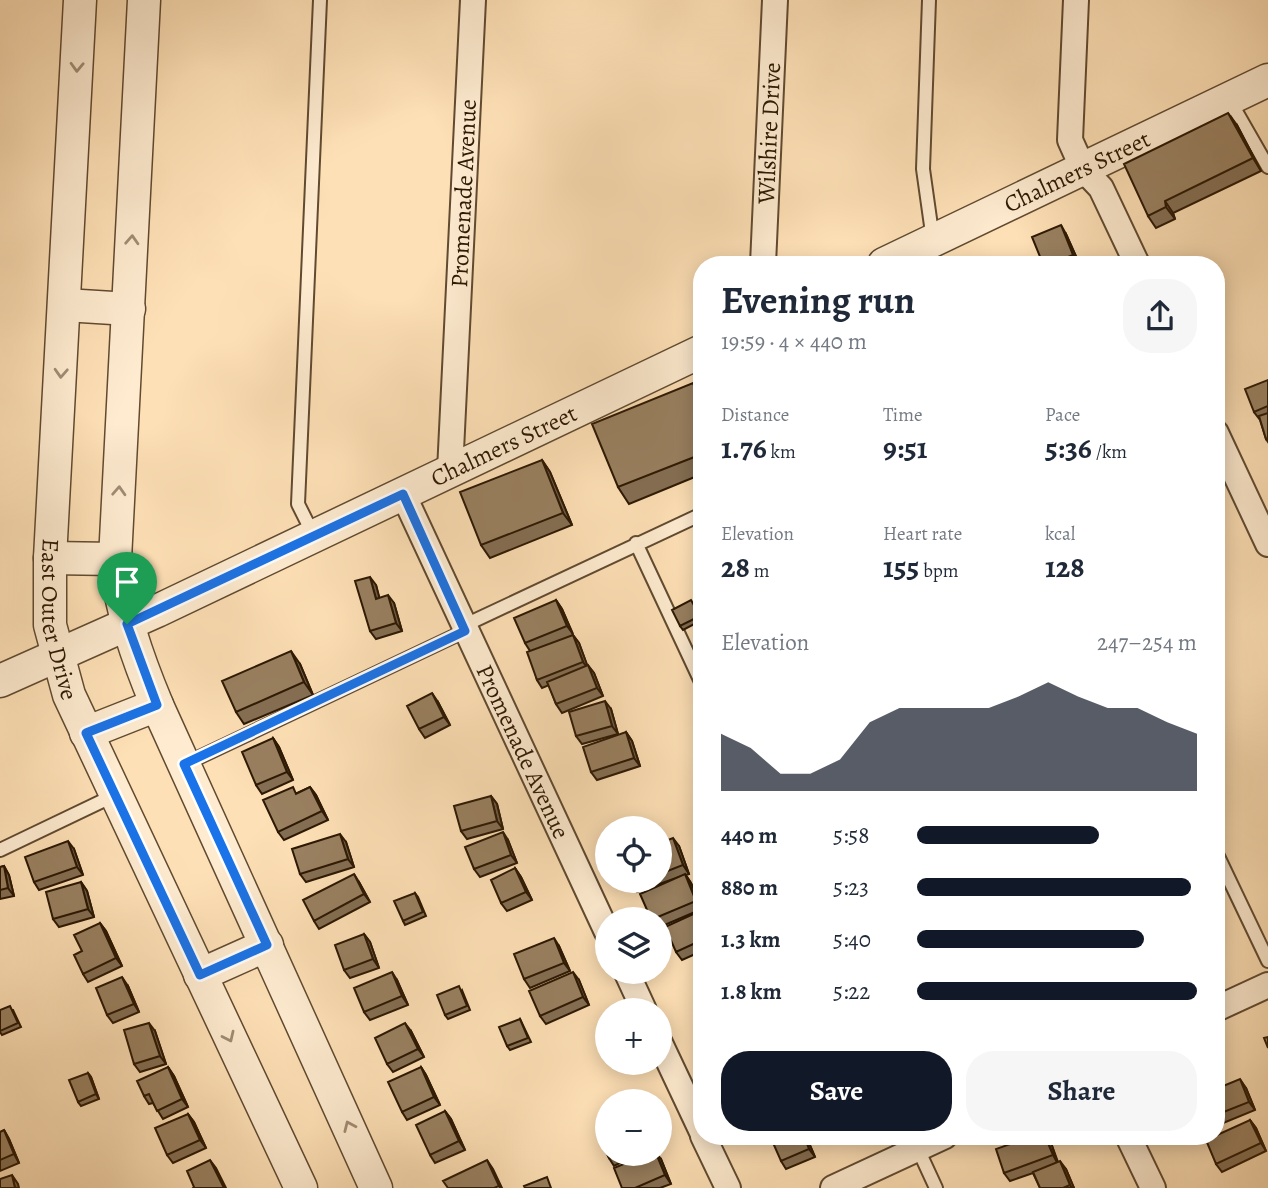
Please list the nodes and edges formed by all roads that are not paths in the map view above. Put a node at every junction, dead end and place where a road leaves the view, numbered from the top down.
1 (80, 0) edge
2 (144, 0) edge
3 (320, 0) edge
4 (473, 0) edge
5 (775, 0) edge
6 (929, 0) edge
7 (1076, 0) edge
8 (1268, 80) edge
9 (1228, 99) junction
10 (1268, 167) edge
11 (1083, 169) junction
12 (934, 240) junction
13 (763, 256) edge
14 (901, 256) edge
15 (1133, 256) edge
16 (65, 305) junction
17 (129, 309) junction
18 (693, 355) edge
19 (1225, 452) edge
20 (450, 471) junction
21 (403, 494) junction
22 (693, 518) edge
23 (314, 536) junction
24 (636, 543) junction
25 (1268, 544) edge
26 (50, 558) junction
27 (115, 559) junction
28 (127, 624) junction
29 (464, 629) junction
30 (57, 653) junction
31 (693, 665) edge
32 (0, 681) edge
33 (157, 705) junction
34 (86, 733) junction
35 (184, 764) junction
36 (115, 795) junction
37 (0, 850) edge
38 (1225, 871) edge
39 (595, 907) edge
40 (267, 945) junction
41 (1268, 961) edge
42 (200, 975) junction
43 (1268, 985) edge
44 (1225, 1005) edge
45 (672, 1068) edge
46 (693, 1113) edge
47 (708, 1145) edge
48 (910, 1145) edge
49 (916, 1145) edge
50 (1132, 1145) edge
51 (301, 1188) edge
52 (376, 1188) edge
53 (728, 1188) edge
54 (833, 1188) edge
55 (936, 1188) edge
56 (1153, 1188) edge

1 -> 16 street, East Outer Drive
17 -> 2 street
3 - 23 lane
4 - 20 street, Promenade Avenue
5 - 13 street, Wilshire Drive
6 - 12 lane
7 - 11 street
8 - 9 street, Chalmers Street
9 - 10 lane
9 - 11 street, Chalmers Street
11 - 12 street, Chalmers Street
11 - 15 street
12 - 14 street, Chalmers Street
16 - 17 street
16 -> 26 street, East Outer Drive
27 -> 17 street
18 - 20 street, Chalmers Street
19 - 25 street
20 - 21 street, Chalmers Street
21 - 23 street, Chalmers Street
21 - 29 street, Promenade Avenue
22 - 24 lane
23 - 28 street, Chalmers Street
24 - 29 lane
24 - 31 lane
26 - 27 street
26 - 30 street, East Outer Drive
27 - 28 street
28 - 30 street, Chalmers Street
28 - 33 street
29 - 35 lane
29 - 39 street, Promenade Avenue
30 - 32 street, Chalmers Street
30 - 34 street, East Outer Drive
33 - 34 street
33 - 35 street
34 - 36 street, East Outer Drive
35 - 40 street
36 - 37 lane
36 - 42 street, East Outer Drive
38 - 41 lane
40 - 42 street
52 -> 40 street
42 -> 51 street, East Outer Drive
43 - 44 street
45 - 46 street
47 - 53 street
48 - 54 street
49 - 55 lane
50 - 56 street

